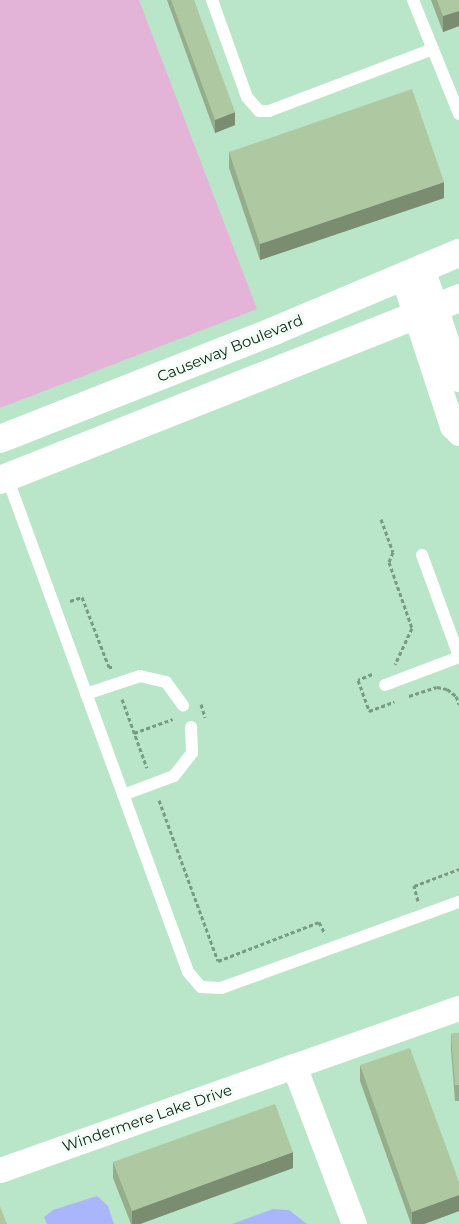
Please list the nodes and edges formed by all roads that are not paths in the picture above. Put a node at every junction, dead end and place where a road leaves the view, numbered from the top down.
1 (212, 0) edge
2 (413, 0) edge
3 (433, 49) junction
4 (459, 114) edge
5 (459, 252) edge
6 (412, 273) junction
7 (437, 307) edge
8 (459, 379) edge
9 (459, 433) edge
10 (0, 439) edge
11 (4, 479) edge
12 (422, 555) dead end
13 (459, 657) edge
14 (385, 685) dead end
15 (86, 694) junction
16 (183, 705) dead end
17 (191, 728) dead end
18 (124, 795) junction
19 (459, 902) edge
20 (459, 1008) edge
21 (294, 1066) junction
22 (0, 1170) edge
23 (354, 1224) edge

1 - 3 lane
2 - 3 lane
3 - 4 lane
5 - 6 main road, Causeway Boulevard
6 - 7 street
6 - 10 main road, Causeway Boulevard
7 - 8 street
7 - 9 street
7 - 11 main road
11 - 15 lane
12 - 13 lane
13 - 14 lane
15 - 16 lane
15 - 18 lane
17 - 18 lane
18 - 19 lane
20 - 21 street, Windermere Lake Drive
21 - 22 street, Windermere Lake Drive
21 - 23 street

